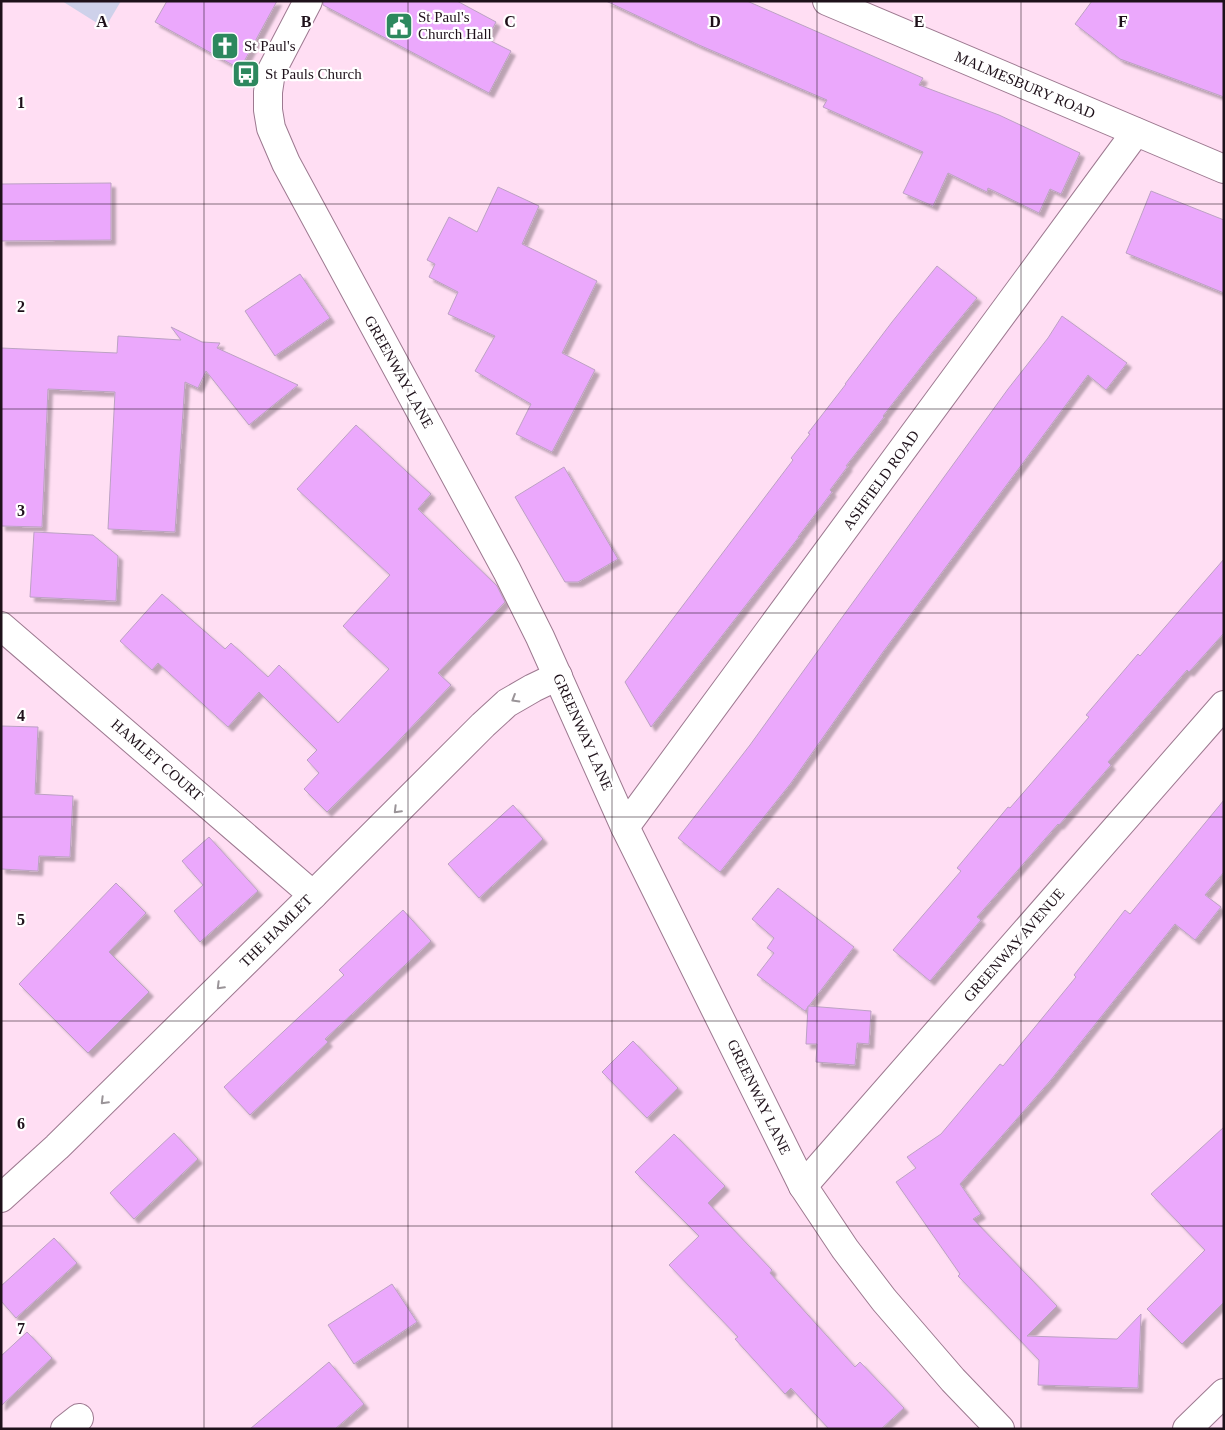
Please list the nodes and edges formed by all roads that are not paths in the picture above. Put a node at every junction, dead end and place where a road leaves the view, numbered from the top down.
1 (308, 1) edge
2 (827, 1) edge
3 (1136, 132) junction
4 (1224, 169) edge
5 (1, 626) edge
6 (558, 676) junction
7 (1224, 705) edge
8 (626, 827) junction
9 (312, 895) junction
10 (803, 1186) junction
11 (1, 1198) edge
12 (1224, 1393) edge
13 (1000, 1429) edge
14 (1188, 1429) edge

1 - 6 street, GREENWAY LANE
2 - 3 street, MALMESBURY ROAD
3 - 4 street, MALMESBURY ROAD
3 - 8 street, ASHFIELD ROAD
5 - 9 street, HAMLET COURT
6 - 8 street, GREENWAY LANE
6 -> 9 street, THE HAMLET
7 - 10 street, GREENWAY AVENUE
8 - 10 street, GREENWAY LANE
9 -> 11 street, THE HAMLET
10 - 13 street, GREENWAY LANE
12 - 14 street

